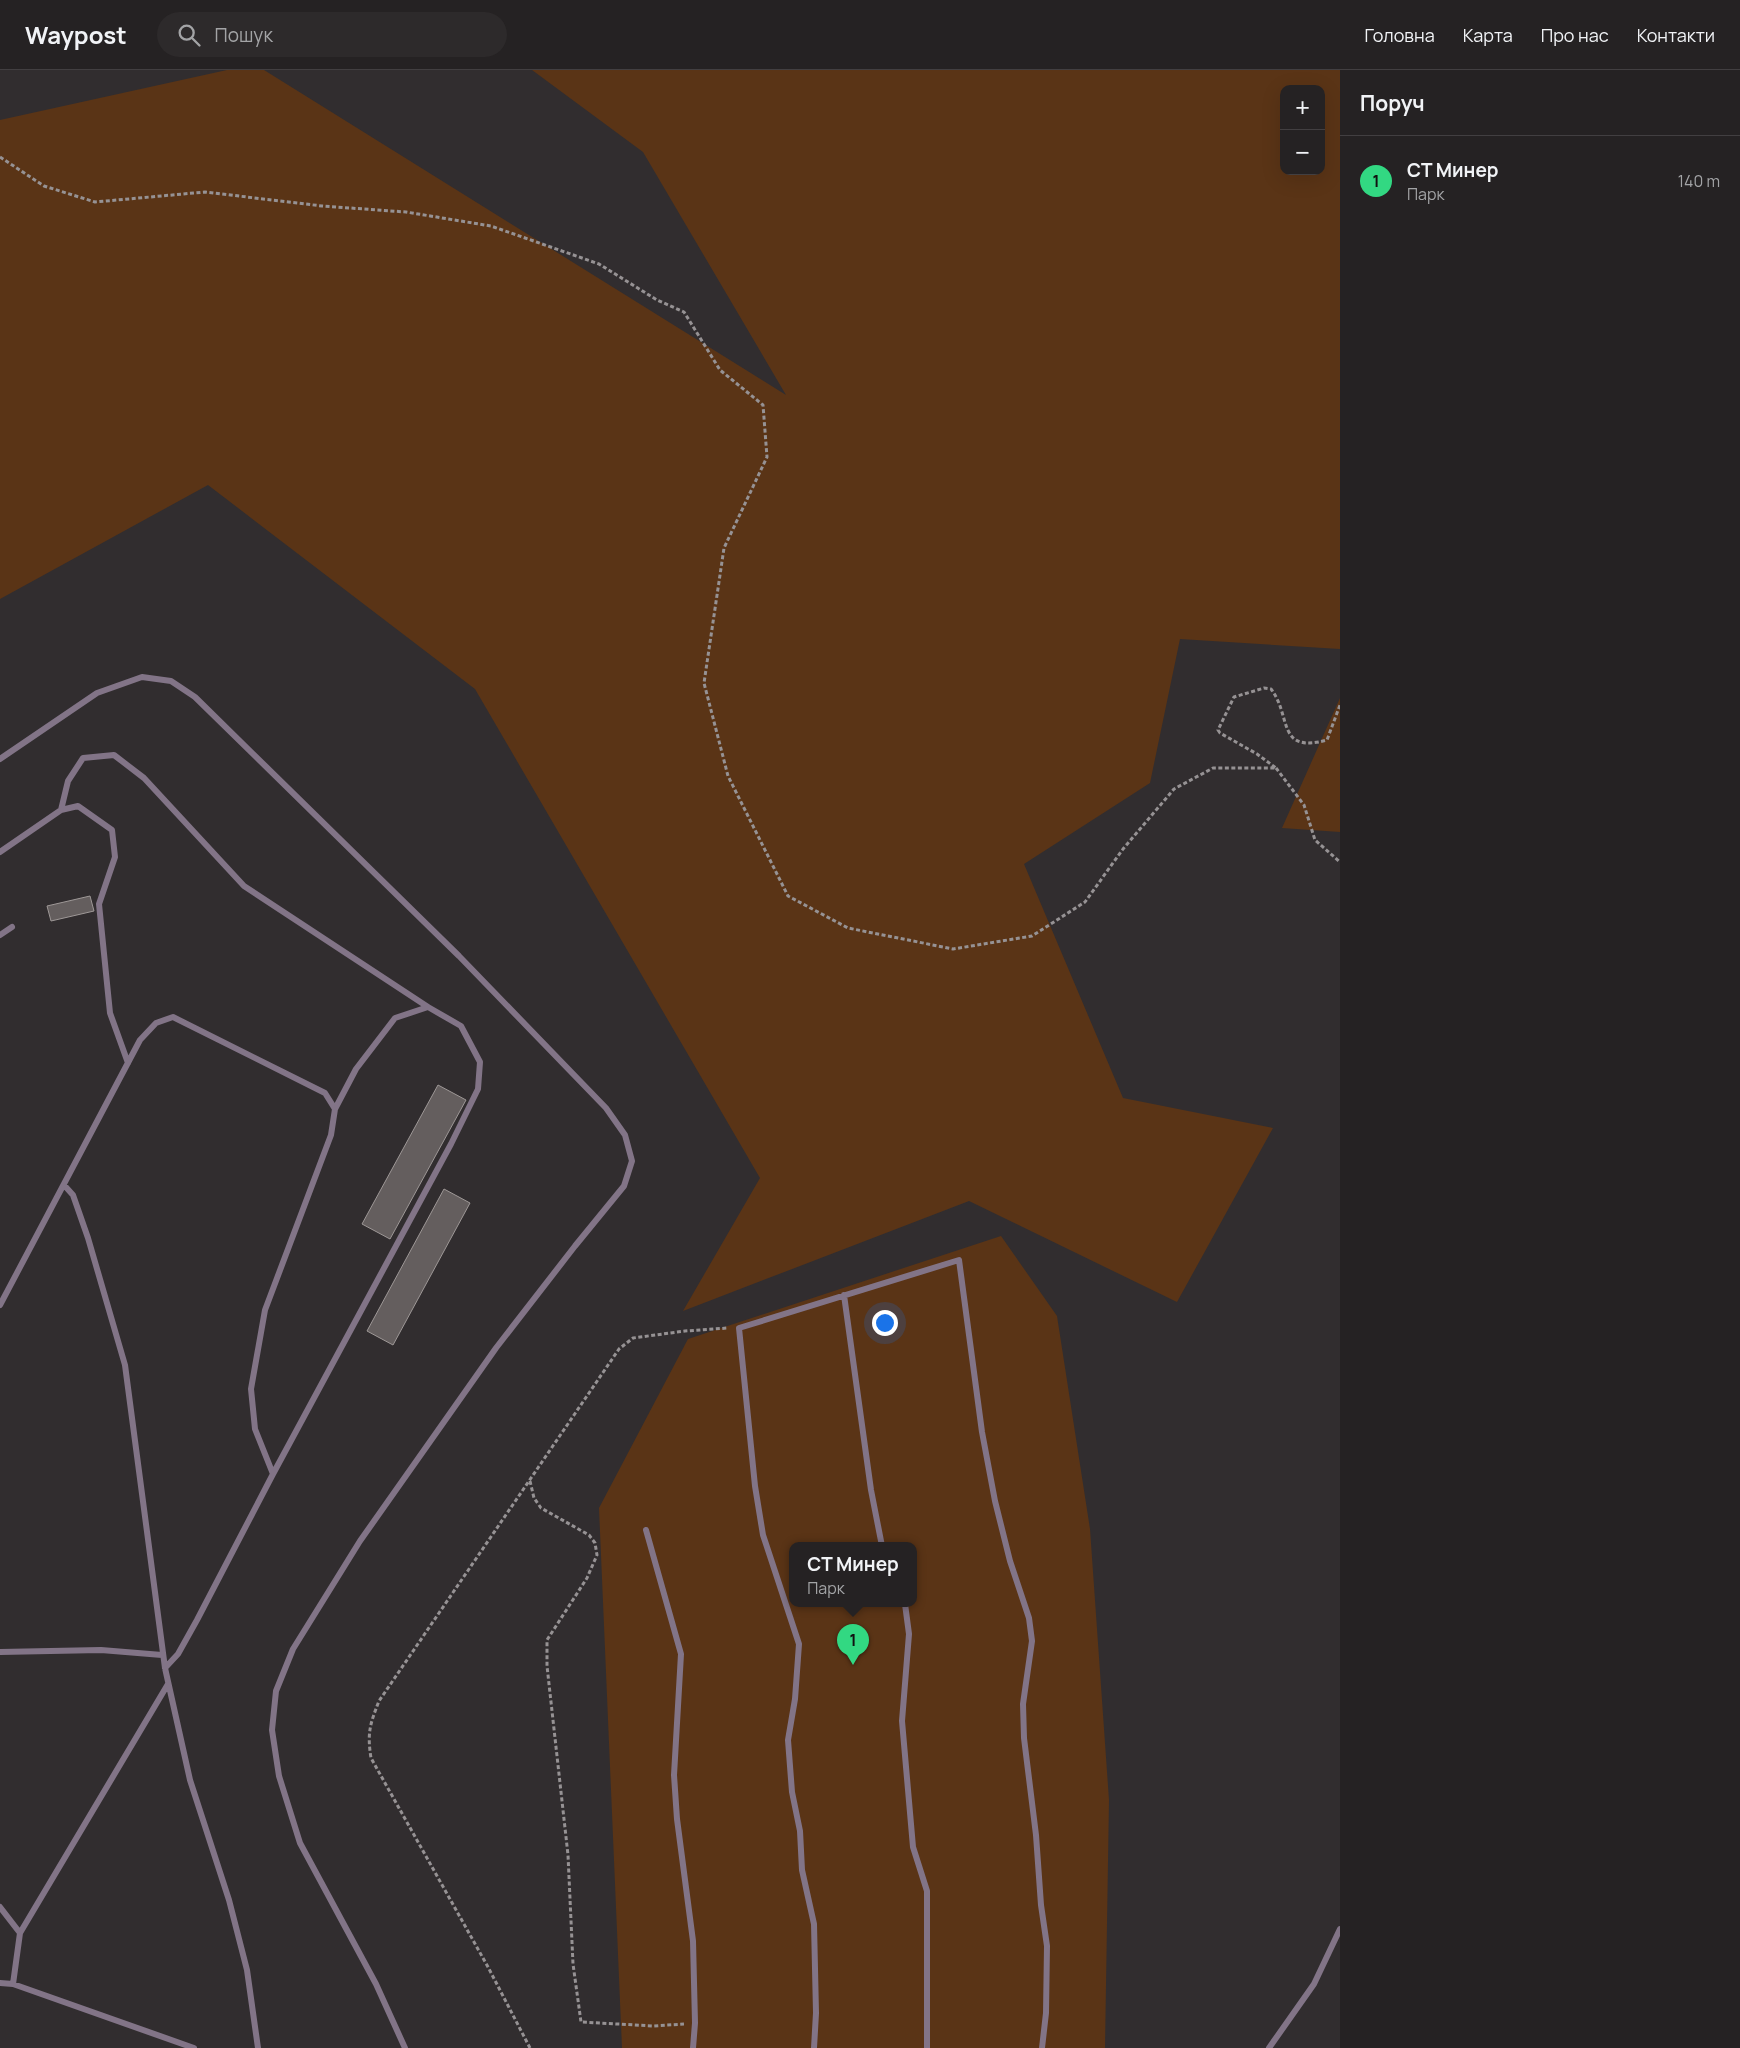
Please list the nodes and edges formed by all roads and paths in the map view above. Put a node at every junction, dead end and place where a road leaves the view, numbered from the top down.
1 (0, 157) edge
2 (1340, 705) edge
3 (0, 759) edge
4 (1276, 768) junction
5 (61, 810) junction
6 (0, 852) edge
7 (1340, 862) edge
8 (12, 927) dead end
9 (0, 935) edge
10 (428, 1007) junction
11 (128, 1063) junction
12 (335, 1109) junction
13 (64, 1185) junction
14 (844, 1295) junction
15 (0, 1305) edge
16 (739, 1328) junction
17 (273, 1474) junction
18 (530, 1481) junction
19 (646, 1530) dead end
20 (881, 1542) edge
21 (905, 1607) edge
22 (0, 1652) edge
23 (162, 1654) junction
24 (164, 1668) junction
25 (168, 1684) junction
26 (0, 1907) edge
27 (1340, 1929) edge
28 (20, 1933) junction
29 (0, 1983) edge
30 (13, 1984) junction
31 (695, 2023) junction
32 (194, 2048) edge
33 (258, 2048) edge
34 (405, 2048) edge
35 (530, 2048) edge
36 (693, 2048) edge
37 (814, 2048) edge
38 (927, 2048) edge
39 (1042, 2048) edge
40 (1269, 2048) edge

1 - 4 path
2 - 4 path
3 - 34 lane
4 - 7 path
5 - 6 lane
5 - 10 lane
5 - 11 lane
8 - 9 lane
10 - 12 lane
10 - 17 lane
11 - 12 lane
11 - 13 lane
12 - 17 lane
13 - 15 lane
13 - 23 lane
14 - 16 lane
14 - 20 lane
14 - 39 lane
16 - 18 path
16 - 37 lane
17 - 24 lane
18 - 31 path
18 - 35 path
19 - 31 lane
21 - 38 lane
22 - 23 lane
23 - 24 lane
24 - 25 lane
25 - 28 lane
25 - 33 lane
26 - 28 lane
27 - 40 lane
28 - 30 lane
29 - 30 lane
30 - 32 lane
31 - 36 lane

